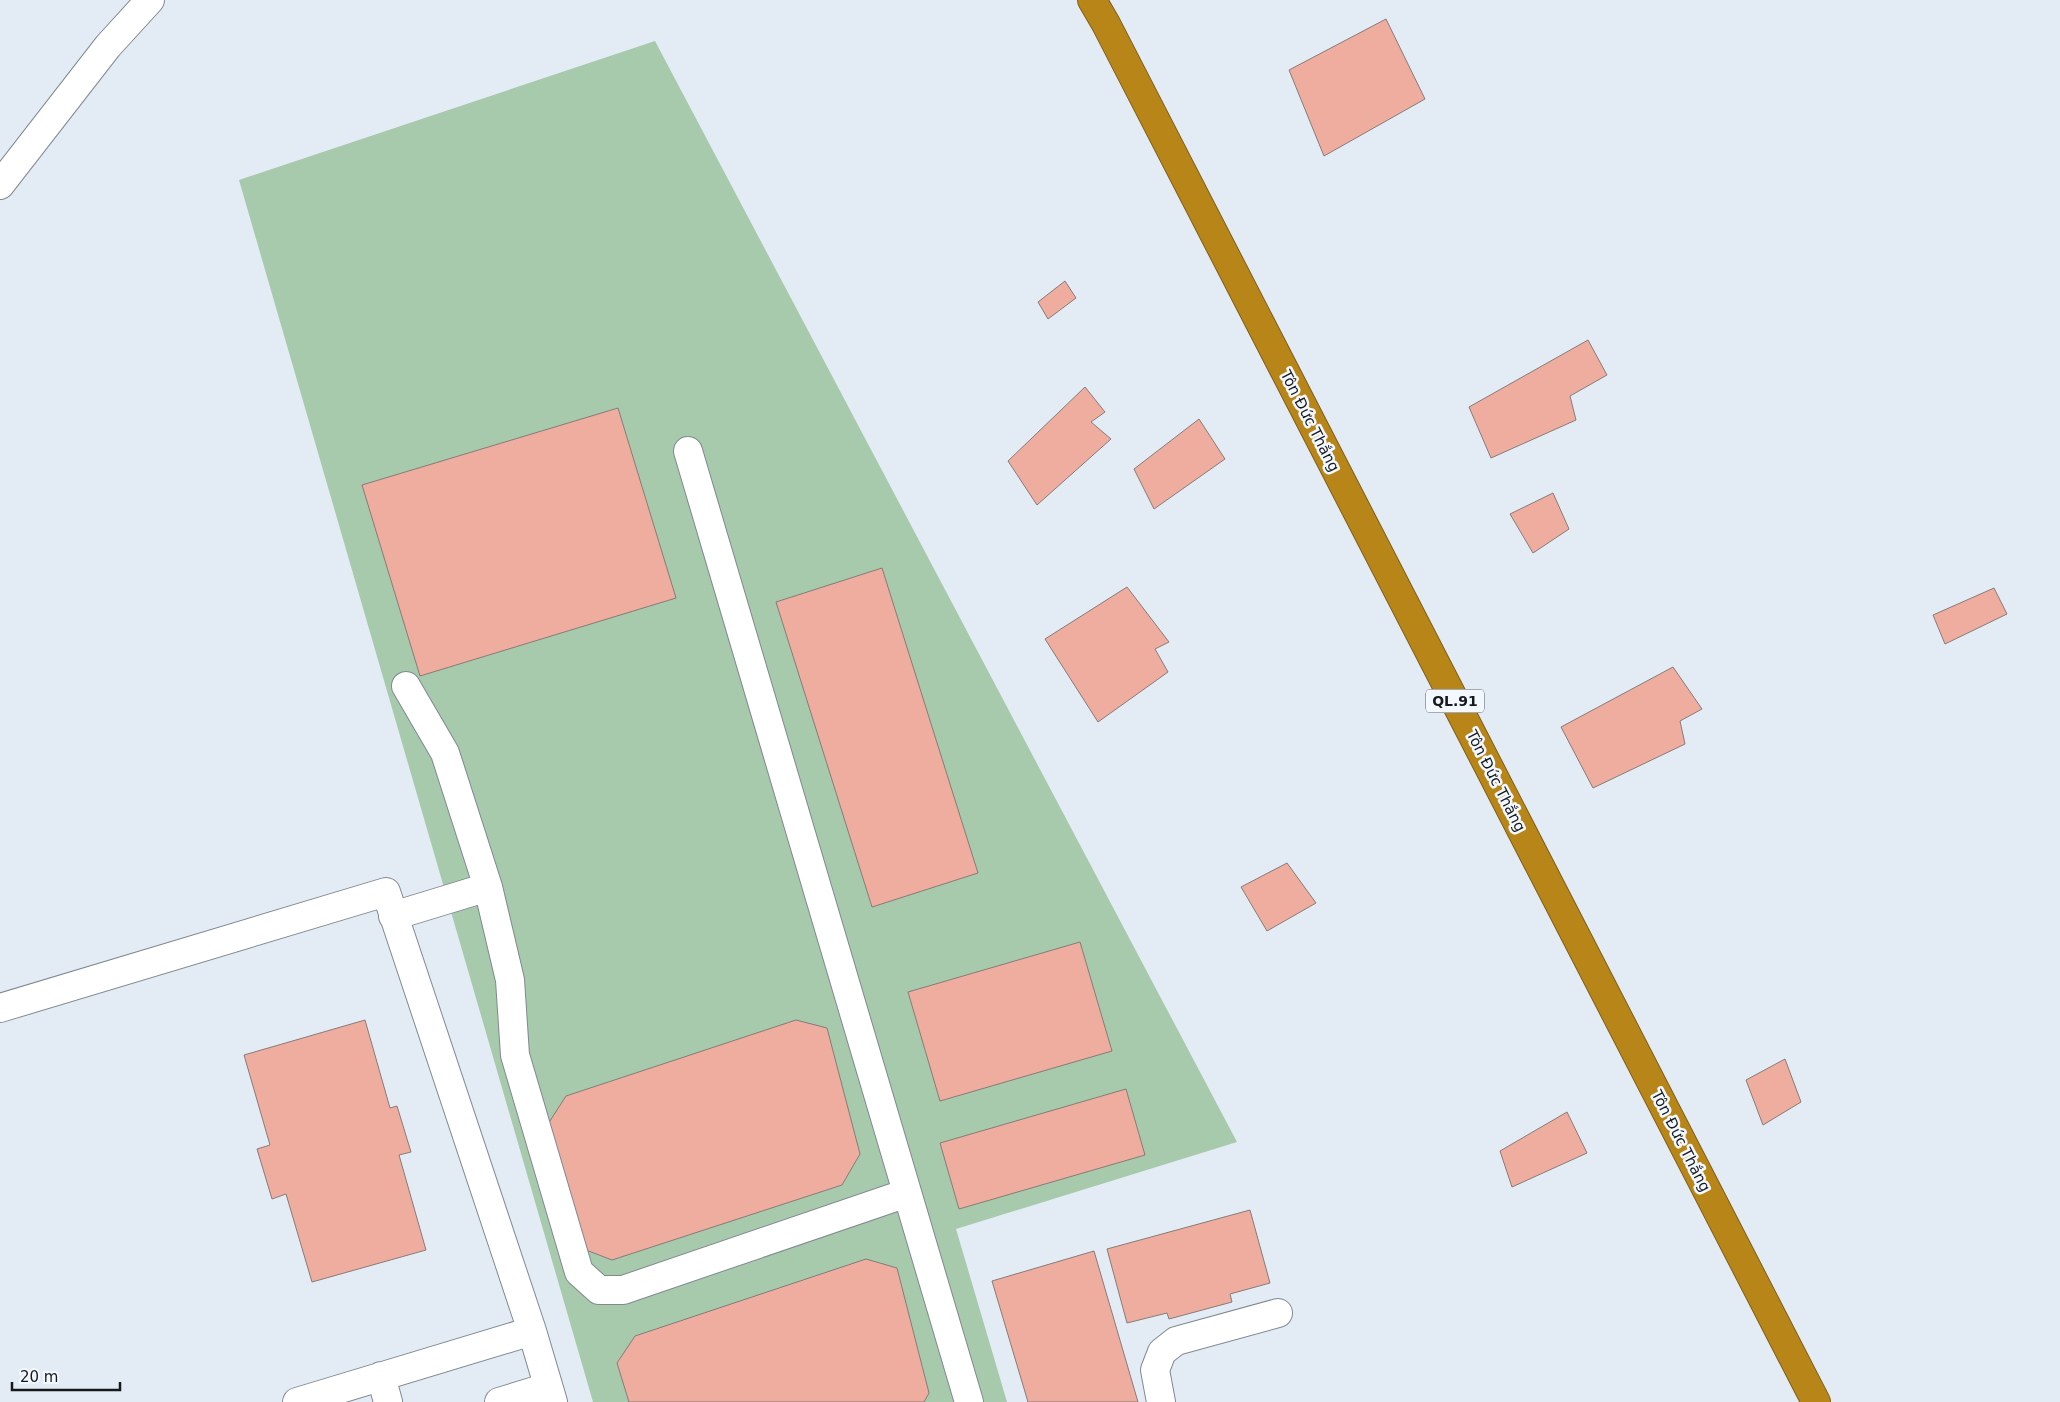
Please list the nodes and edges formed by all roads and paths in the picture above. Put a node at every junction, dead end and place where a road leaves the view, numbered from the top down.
1 (150, 0) edge
2 (1092, 0) edge
3 (0, 185) edge
4 (688, 451) dead end
5 (406, 686) dead end
6 (488, 887) junction
7 (393, 916) junction
8 (0, 1008) edge
9 (907, 1192) junction
10 (1278, 1313) dead end
11 (532, 1331) junction
12 (381, 1376) junction
13 (551, 1395) edge
14 (297, 1402) edge
15 (388, 1402) edge
16 (499, 1402) edge
17 (969, 1402) edge
18 (1161, 1402) edge
19 (1816, 1402) edge

1 - 3 street
2 - 19 highway, Tôn Đức Thắng / QL.91
4 - 9 street
5 - 6 street
6 - 7 street
6 - 9 street
7 - 8 street
7 - 11 street
9 - 17 street
10 - 18 street
11 - 12 street
11 - 13 street
12 - 14 street
12 - 15 street
13 - 16 street

